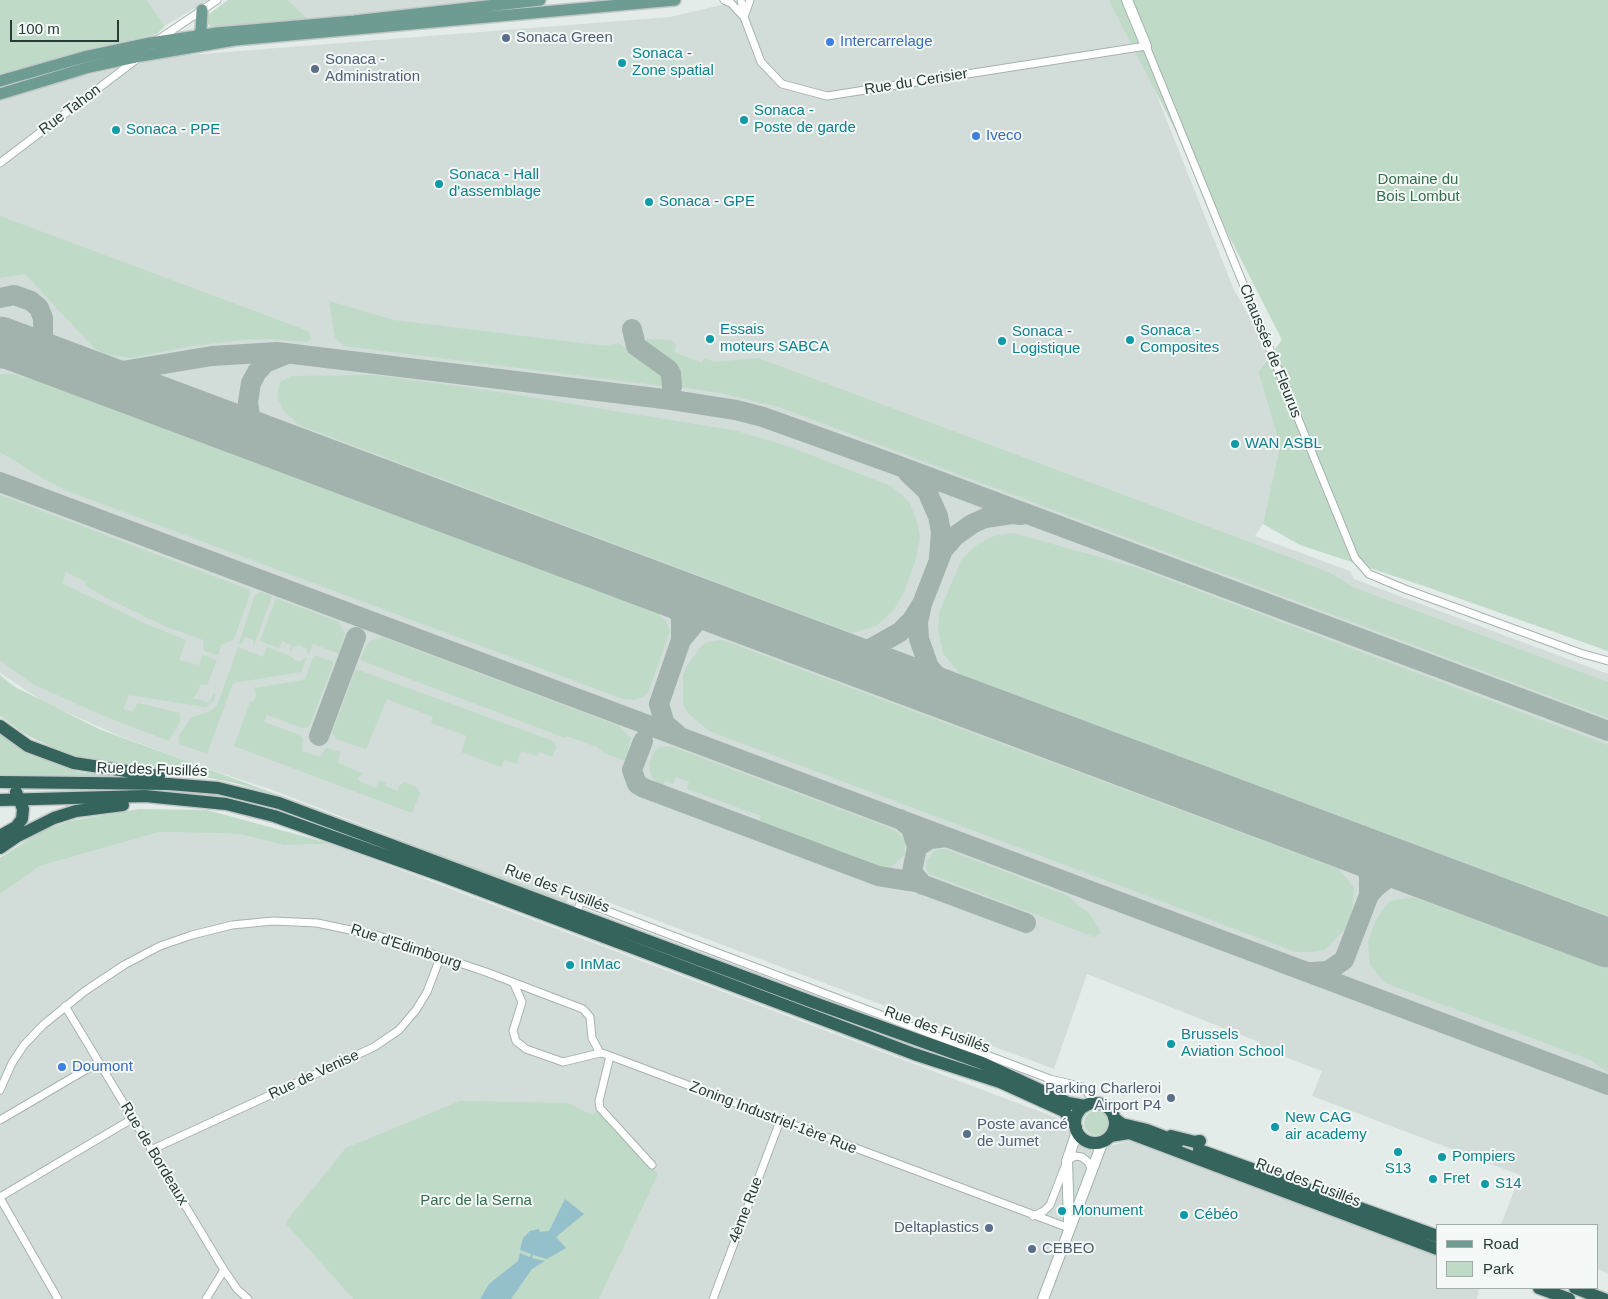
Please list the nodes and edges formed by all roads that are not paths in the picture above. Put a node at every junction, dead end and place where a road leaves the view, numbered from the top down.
1 (217, 0) edge
2 (540, 0) edge
3 (675, 0) edge
4 (724, 0) edge
5 (741, 0) edge
6 (750, 0) edge
7 (1127, 0) edge
8 (202, 10) junction
9 (744, 17) junction
10 (188, 20) junction
11 (204, 33) junction
12 (150, 43) junction
13 (188, 43) junction
14 (1146, 46) junction
15 (141, 56) junction
16 (0, 82) edge
17 (0, 94) edge
18 (0, 163) edge
19 (1608, 661) edge
20 (0, 726) edge
21 (4, 782) edge
22 (218, 788) junction
23 (20, 799) junction
24 (0, 800) edge
25 (202, 801) junction
26 (0, 836) edge
27 (0, 848) edge
28 (576, 914) junction
29 (440, 958) junction
30 (513, 983) junction
31 (65, 1006) junction
32 (600, 1053) junction
33 (610, 1056) junction
34 (99, 1062) junction
35 (0, 1090) edge
36 (1090, 1104) junction
37 (1114, 1118) junction
38 (132, 1119) junction
39 (0, 1120) edge
40 (780, 1120) junction
41 (1077, 1129) junction
42 (1147, 1130) junction
43 (1106, 1138) junction
44 (1200, 1141) dead end
45 (151, 1150) junction
46 (1067, 1161) junction
47 (652, 1165) dead end
48 (1092, 1170) junction
49 (0, 1197) edge
50 (1033, 1216) junction
51 (1069, 1228) junction
52 (1436, 1236) edge
53 (1436, 1249) edge
54 (224, 1270) junction
55 (1542, 1289) edge
56 (1578, 1289) edge
57 (58, 1299) edge
58 (206, 1299) edge
59 (248, 1299) edge
60 (712, 1299) edge
61 (1043, 1299) edge
62 (1569, 1299) edge
63 (1604, 1299) edge

1 - 8 street
2 - 11 main road
3 - 13 main road
4 - 9 street
5 - 9 street, Rue du Cerisier
6 - 9 street
7 - 14 street, Chaussée de Fleurus
8 - 10 street
8 - 11 main road
9 - 14 street, Rue du Cerisier
10 - 12 street
10 - 13 street
11 - 13 main road
12 - 13 main road
12 - 16 main road
13 - 15 main road
14 - 19 street, Chaussée de Fleurus
15 - 17 main road
15 - 18 street, Rue Tahon
20 - 22 highway
21 - 22 highway, Rue des Fusillés
21 - 23 highway
22 - 28 highway, Rue des Fusillés
23 - 24 highway, Rue des Fusillés
23 - 25 highway, Rue des Fusillés
23 - 26 highway
25 - 27 highway
25 - 41 highway, Rue des Fusillés
28 - 36 highway, Rue des Fusillés
28 - 36 street
29 - 30 street, Rue d'Edimbourg
29 - 31 street, Rue d'Edimbourg
29 - 45 street, Rue de Venise
30 - 32 street, Rue d'Edimbourg
30 - 32 street
31 - 34 street, Rue de Bordeaux
31 - 35 street, Rue d'Edimbourg
32 - 33 street, Zoning Industriel-1ère Rue
33 - 40 street, Zoning Industriel-1ère Rue
33 - 47 street
34 - 38 street, Rue de Bordeaux
34 - 39 street
36 - 37 highway
36 - 41 highway
37 - 42 highway, Rue des Fusillés
37 - 43 highway
38 - 45 street, Rue de Bordeaux
38 - 49 street
40 - 50 street, Zoning Industriel-1ère Rue
40 - 60 street, 4ème Rue
41 - 43 highway
41 - 46 street
42 - 44 highway
42 - 52 highway, Rue des Fusillés
43 - 48 street
43 - 53 highway, Rue des Fusillés
45 - 54 street, Rue de Bordeaux
46 - 48 street
46 - 50 street
46 - 51 street
48 - 51 street
49 - 57 street
50 - 51 street, Zoning Industriel-1ère Rue
51 - 61 street
54 - 58 street
54 - 59 street, Rue de Bordeaux
55 - 62 highway
56 - 63 highway

